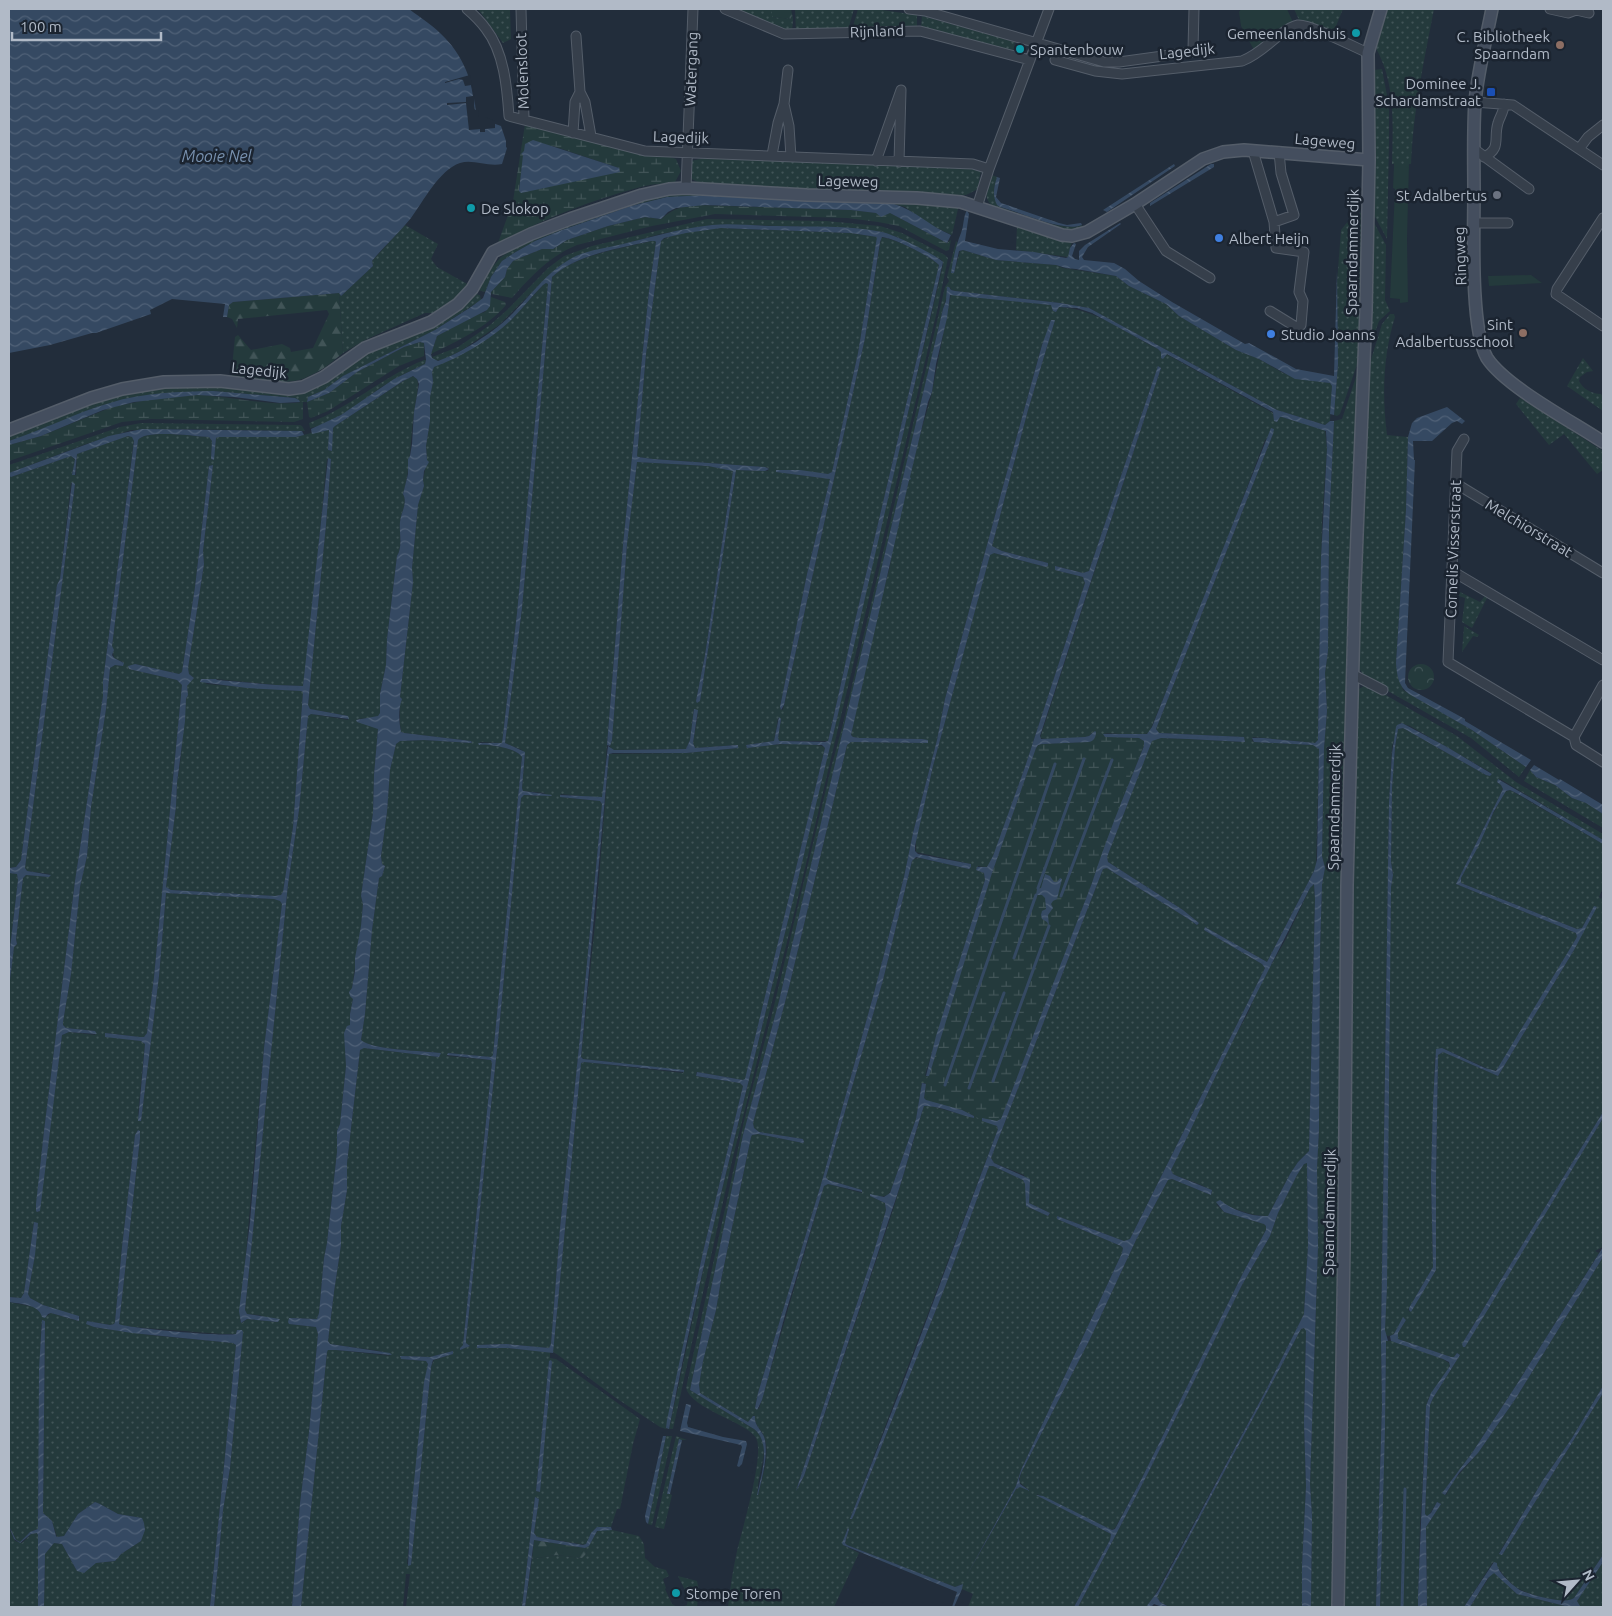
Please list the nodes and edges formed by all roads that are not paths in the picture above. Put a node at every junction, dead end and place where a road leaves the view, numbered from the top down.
1 (468, 9) edge
2 (521, 9) edge
3 (693, 9) edge
4 (726, 9) edge
5 (908, 9) edge
6 (1049, 9) edge
7 (1194, 9) edge
8 (1381, 9) edge
9 (1492, 9) edge
10 (1550, 9) edge
11 (926, 10) edge
12 (1589, 12) dead end
13 (576, 36) dead end
14 (1036, 43) junction
15 (1368, 53) junction
16 (1030, 60) junction
17 (1055, 60) dead end
18 (788, 70) dead end
19 (580, 92) junction
20 (1475, 102) junction
21 (784, 104) junction
22 (1504, 104) junction
23 (524, 119) junction
24 (1603, 125) edge
25 (573, 133) junction
26 (591, 136) junction
27 (1579, 149) junction
28 (1474, 150) junction
29 (1253, 151) junction
30 (687, 152) junction
31 (1279, 152) junction
32 (772, 155) junction
33 (791, 157) junction
34 (1484, 157) junction
35 (1368, 160) junction
36 (876, 162) junction
37 (899, 162) junction
38 (1603, 165) edge
39 (989, 169) junction
40 (686, 188) junction
41 (1529, 189) dead end
42 (1135, 204) junction
43 (977, 207) junction
44 (1603, 218) edge
45 (1274, 222) junction
46 (1508, 222) dead end
47 (1474, 223) junction
48 (494, 252) joint
49 (1210, 278) dead end
50 (1270, 311) dead end
51 (1603, 326) edge
52 (9, 430) edge
53 (1464, 439) dead end
54 (1603, 442) edge
55 (1456, 483) junction
56 (1452, 571) junction
57 (1603, 573) edge
58 (1603, 660) edge
59 (1352, 674) junction
60 (1603, 685) edge
61 (1384, 690) dead end
62 (1574, 737) junction
63 (1603, 762) edge
64 (1338, 1607) edge

1 - 23 street, Molensloot
2 - 23 street, Molensloot
3 - 30 street, Watergang
4 - 16 street, Rijnland
5 - 11 street, Rijnland
6 - 14 street
7 - 14 street, Lagedijk
8 - 15 street, Spaarndammerdijk
9 - 20 street, Ringweg
10 - 12 street
11 - 14 street, Rijnland
13 - 19 street
14 - 16 street
15 - 17 street, Lagedijk
15 - 35 street, Spaarndammerdijk
16 - 39 street
18 - 21 street
19 - 25 street
19 - 26 street
20 - 22 street
20 - 28 street, Ringweg
21 - 32 street
21 - 33 street
22 - 27 street
22 - 34 street
23 - 25 street, Lagedijk
24 - 27 street
25 - 26 street, Lagedijk
26 - 30 street, Lagedijk
27 - 38 street
28 - 34 street
28 - 47 street, Ringweg
29 - 31 street, Lageweg
29 - 42 street, Lageweg
29 - 45 street
30 - 32 street, Lagedijk
30 - 40 street, Watergang
31 - 35 street, Lageweg
31 - 45 street, Lageweg
32 - 33 street, Lagedijk
33 - 36 street, Lagedijk
34 - 41 street
35 - 59 street, Spaarndammerdijk
36 - 37 street, Lagedijk
36 - 37 street
37 - 39 street, Lagedijk
39 - 43 street
40 - 43 street, Lageweg
40 - 48 street, Lageweg
42 - 43 street, Lageweg
42 - 49 street
44 - 51 street
45 - 50 street
46 - 47 street
47 - 54 street, Ringweg
48 - 52 street, Lagedijk
53 - 55 street, Cornelis Visserstraat
55 - 56 street, Cornelis Visserstraat
55 - 57 street, Melchiorstraat
56 - 58 street
56 - 62 street, Cornelis Visserstraat
59 - 61 street
59 - 64 street, Spaarndammerdijk
60 - 62 street
62 - 63 street

